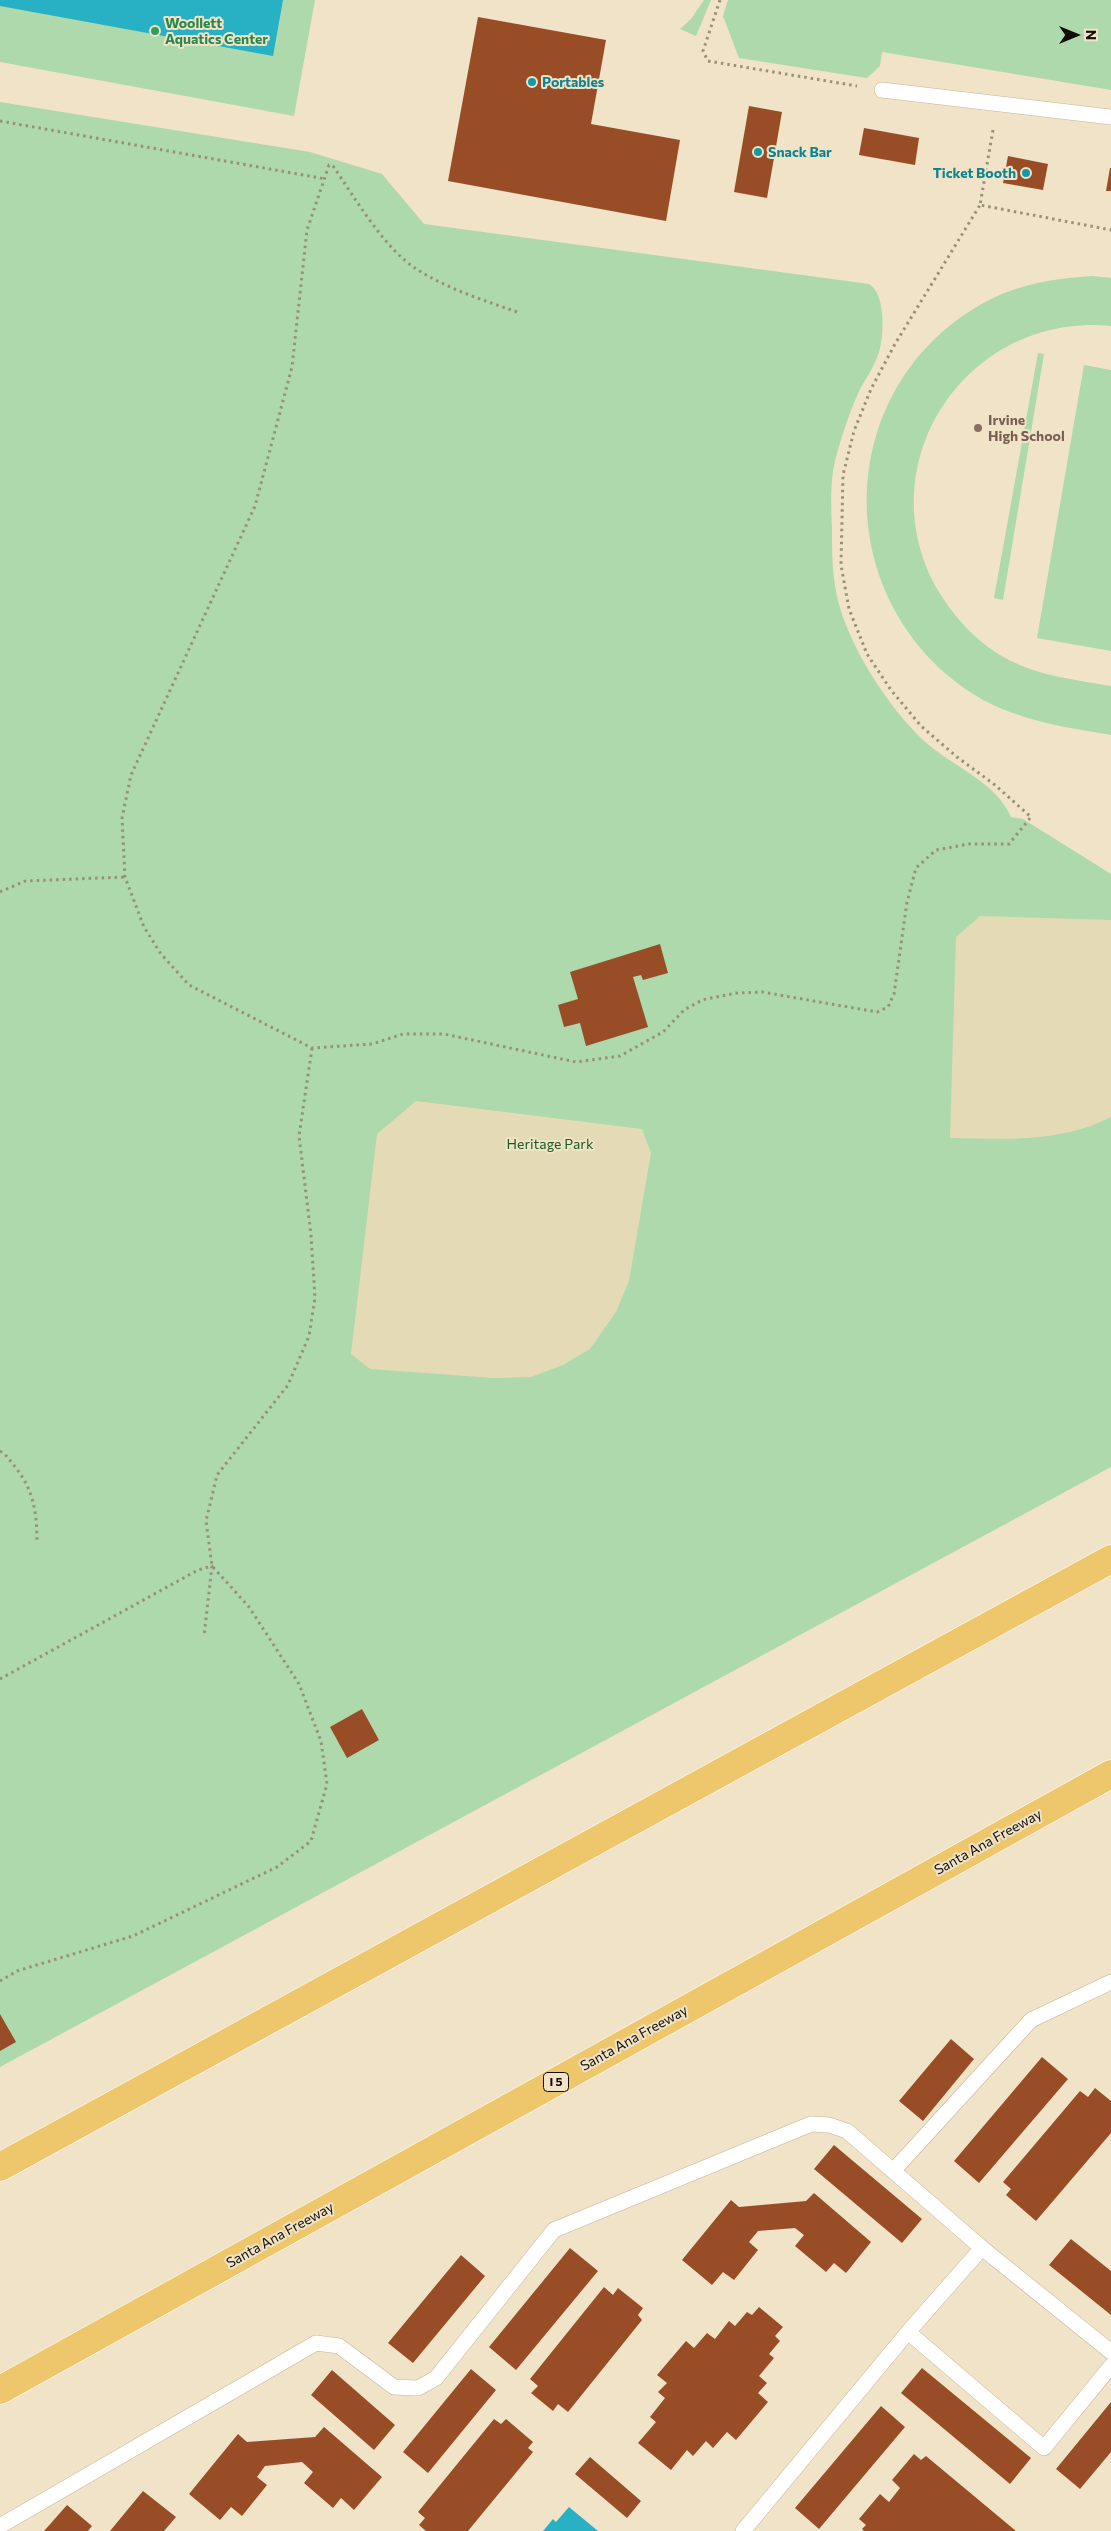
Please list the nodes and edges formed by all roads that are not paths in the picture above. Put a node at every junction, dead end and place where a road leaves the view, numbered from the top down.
1 (882, 90) road end
2 (1111, 117) edge
3 (1111, 1559) edge
4 (1111, 1774) edge
5 (1111, 1982) edge
6 (0, 2167) edge
7 (893, 2171) junction
8 (982, 2248) junction
9 (908, 2332) junction
10 (1111, 2352) edge
11 (1111, 2366) edge
12 (0, 2390) edge
13 (0, 2526) edge
14 (743, 2531) edge

1 - 2 lane
3 - 6 highway
4 - 12 highway, Santa Ana Freeway / I 5
5 - 7 lane
7 - 8 lane
7 - 13 lane
8 - 9 lane
8 - 10 lane
9 - 11 lane
9 - 14 lane

